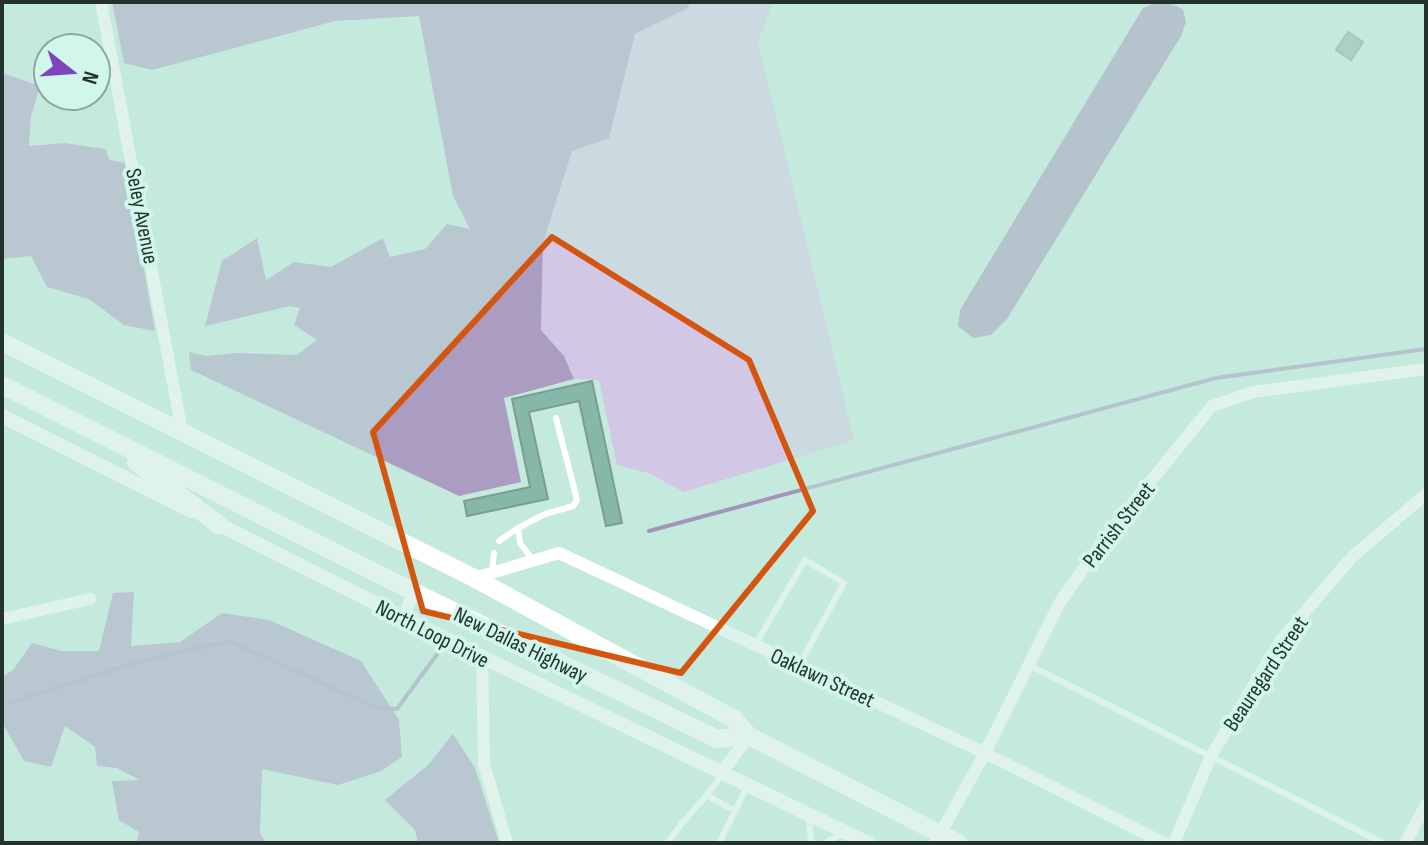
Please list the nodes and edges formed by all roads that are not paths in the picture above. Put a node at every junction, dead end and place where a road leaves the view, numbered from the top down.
1 (101, 2) edge
2 (2, 342) edge
3 (1426, 369) edge
4 (2, 385) edge
5 (2, 416) edge
6 (556, 418) dead end
7 (182, 431) junction
8 (102, 436) junction
9 (1426, 494) edge
10 (219, 525) junction
11 (518, 528) junction
12 (499, 541) dead end
13 (494, 553) dead end
14 (533, 560) junction
15 (483, 575) junction
16 (414, 592) junction
17 (90, 599) dead end
18 (403, 618) junction
19 (2, 619) edge
20 (755, 645) junction
21 (482, 657) junction
22 (799, 665) junction
23 (1029, 665) junction
24 (749, 736) junction
25 (985, 753) junction
26 (1211, 756) junction
27 (722, 772) junction
28 (748, 785) junction
29 (708, 796) junction
30 (1426, 805) edge
31 (735, 811) junction
32 (809, 814) junction
33 (845, 832) junction
34 (938, 838) edge
35 (507, 843) edge
36 (668, 843) edge
37 (719, 843) edge
38 (811, 843) edge
39 (825, 843) edge
40 (868, 843) edge
41 (958, 843) edge
42 (1164, 843) edge
43 (1174, 843) edge
44 (1383, 843) edge
45 (1405, 843) edge

1 - 7 street, Seley Avenue
2 - 7 main road
3 - 23 street, Parrish Street
4 - 8 main road
5 - 10 street, North Loop Drive
6 - 11 lane
7 - 15 main road
8 - 10 main road
8 - 16 main road, New Dallas Highway
9 - 26 street, Beauregard Street
10 - 18 street, North Loop Drive
11 - 12 lane
11 - 14 lane
13 - 15 lane
14 - 15 street, Oaklawn Street
14 - 20 street, Oaklawn Street
15 - 24 main road, New Dallas Highway
16 - 18 street
16 - 24 main road, New Dallas Highway
17 - 19 street
18 - 21 street, North Loop Drive
20 - 22 street, Oaklawn Street
20 - 22 lane
21 - 27 street, North Loop Drive
21 - 35 street
22 - 25 street, Oaklawn Street
23 - 25 street, Parrish Street
23 - 26 lane
24 - 27 street
24 - 34 main road, New Dallas Highway
25 - 34 street, Parrish Street
25 - 42 street, Oaklawn Street
26 - 43 street, Beauregard Street
26 - 44 lane
27 - 28 street, North Loop Drive
27 - 29 lane
28 - 31 lane
28 - 32 street, North Loop Drive
29 - 31 lane
29 - 36 lane
30 - 45 street
31 - 37 lane
32 - 33 street, North Loop Drive
32 - 38 lane
33 - 39 lane
33 - 40 street, North Loop Drive
34 - 41 main road, New Dallas Highway

